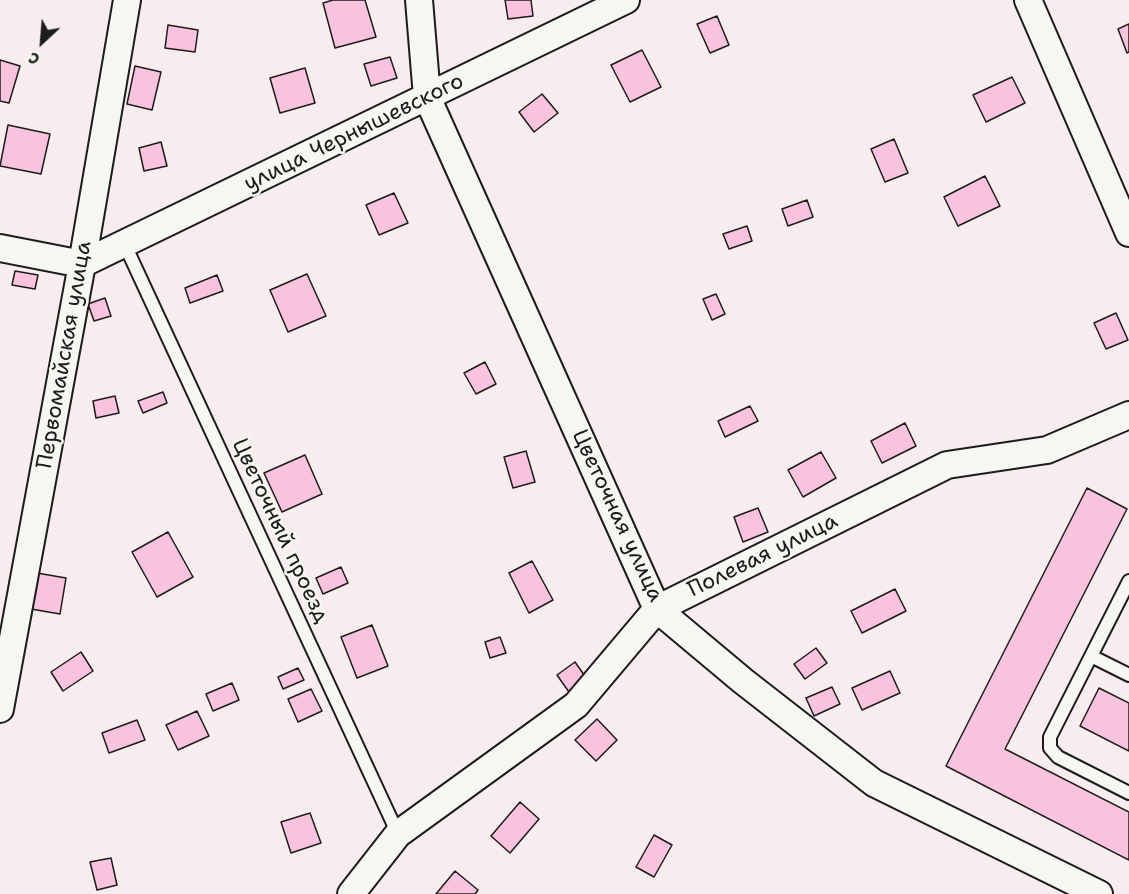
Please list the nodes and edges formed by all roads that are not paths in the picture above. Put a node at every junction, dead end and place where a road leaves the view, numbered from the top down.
1 (127, 0) edge
2 (419, 0) edge
3 (626, 0) edge
4 (1028, 0) edge
5 (428, 97) junction
6 (1129, 233) edge
7 (125, 245) junction
8 (0, 248) edge
9 (82, 264) junction
10 (1129, 415) edge
11 (1129, 580) edge
12 (657, 609) junction
13 (1091, 656) junction
14 (1129, 675) edge
15 (0, 709) edge
16 (1129, 793) edge
17 (398, 834) junction
18 (351, 894) edge
19 (368, 894) edge
20 (1099, 894) edge

1 - 9 street, Первомайская улица
2 - 5 street, Цветочная улица
3 - 5 street, улица Чернышевского
4 - 6 street
5 - 7 street, улица Чернышевского
5 - 12 street, Цветочная улица
7 - 9 street, улица Чернышевского
7 - 17 lane, Цветочный проезд
8 - 9 street
9 - 15 street, Первомайская улица
10 - 12 street, Полевая улица
11 - 13 lane
12 - 17 street, Полевая улица
12 - 20 street, Цветочная улица
13 - 14 lane
13 - 16 lane
17 - 18 street, Полевая улица
17 - 19 lane

